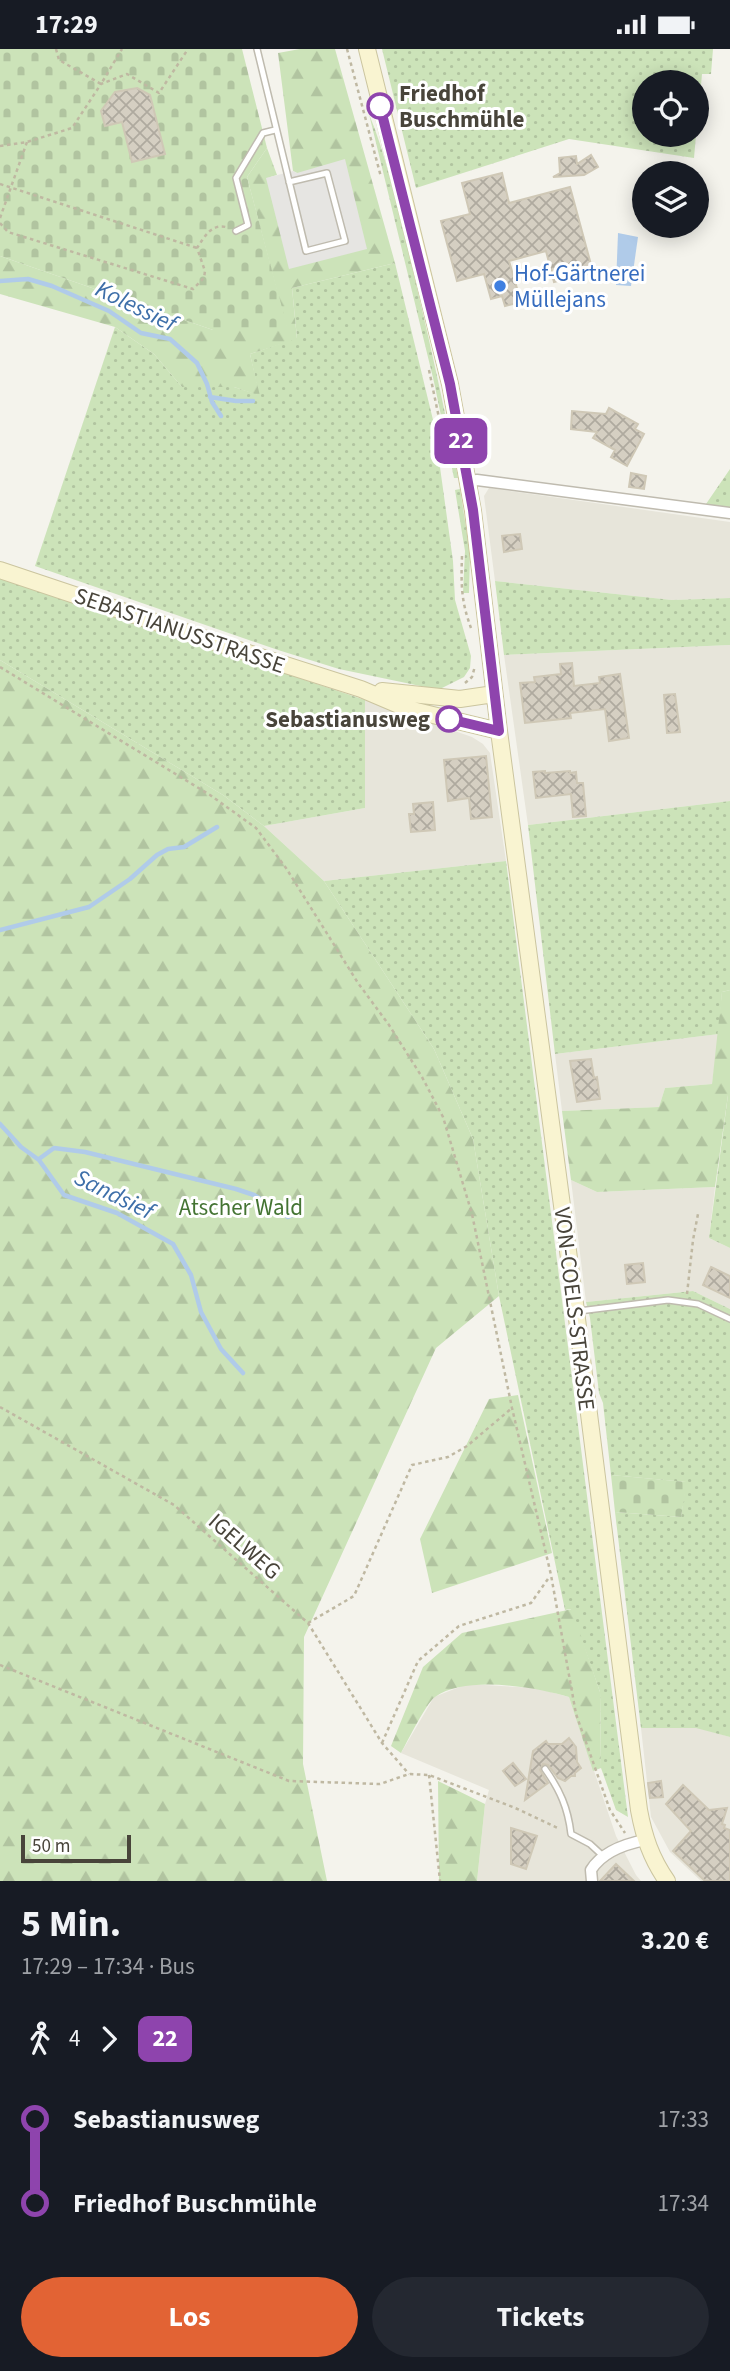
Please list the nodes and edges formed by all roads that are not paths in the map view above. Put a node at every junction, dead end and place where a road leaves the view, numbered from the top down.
1 (257, 49) edge
2 (367, 49) edge
3 (275, 130) junction
4 (289, 182) junction
5 (236, 231) road end
6 (468, 481) junction
7 (730, 513) edge
8 (0, 570) edge
9 (361, 689) junction
10 (494, 694) junction
11 (499, 731) junction
12 (576, 1311) junction
13 (730, 1319) edge
14 (545, 1769) dead end
15 (637, 1842) junction
16 (603, 1856) junction
17 (592, 1881) edge
18 (667, 1881) edge

1 - 3 lane
2 - 6 main road, VON-COELS-STRASSE
3 - 4 lane
3 - 5 lane
4 - 4 lane
6 - 7 street
6 - 10 main road, VON-COELS-STRASSE
8 - 9 main road, SEBASTIANUSSTRASSE
9 - 10 main road, SEBASTIANUSSTRASSE
9 - 11 main road, SEBASTIANUSSTRASSE
10 - 11 main road, VON-COELS-STRASSE
11 - 12 main road, VON-COELS-STRASSE
12 - 13 lane
12 - 15 main road, VON-COELS-STRASSE
14 - 16 lane
15 - 16 street
15 - 18 main road, VON-COELS-STRASSE
16 - 17 street

